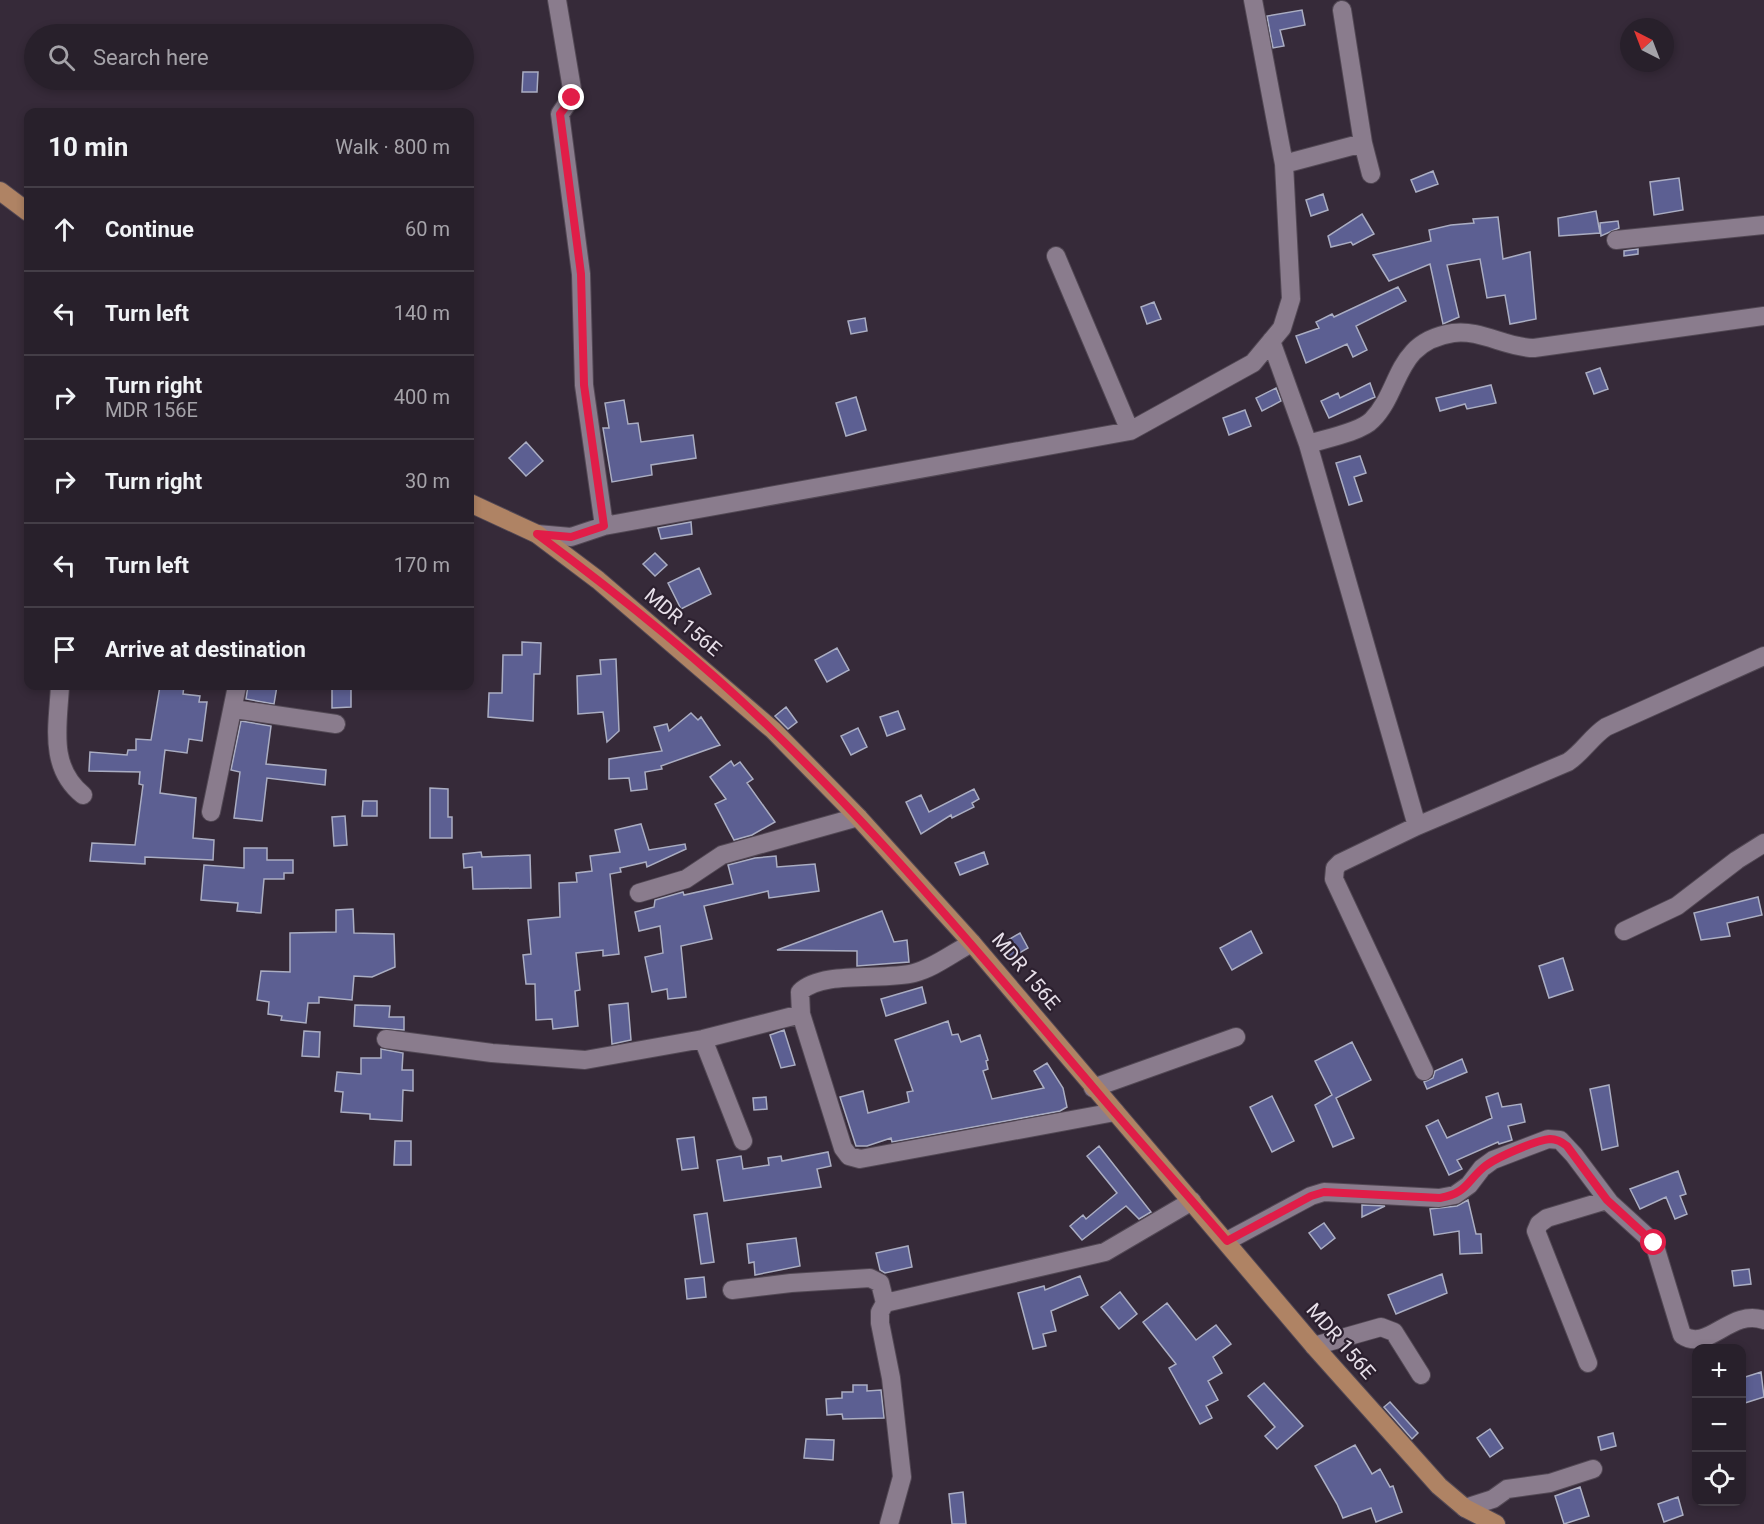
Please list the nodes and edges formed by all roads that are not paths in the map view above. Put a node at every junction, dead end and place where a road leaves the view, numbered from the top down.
1 (557, 0) edge
2 (1253, 0) edge
3 (1342, 10) dead end
4 (1363, 143) junction
5 (1284, 164) junction
6 (1371, 174) dead end
7 (0, 191) edge
8 (24, 209) edge
9 (1764, 225) edge
10 (1616, 240) dead end
11 (1056, 256) dead end
12 (1764, 316) edge
13 (1271, 341) junction
14 (1130, 431) junction
15 (1308, 444) junction
16 (474, 505) edge
17 (604, 526) junction
18 (537, 534) junction
19 (1764, 656) edge
20 (60, 690) edge
21 (236, 690) edge
22 (234, 709) junction
23 (336, 724) dead end
24 (83, 795) dead end
25 (211, 812) dead end
26 (858, 817) junction
27 (1417, 826) junction
28 (1764, 843) edge
29 (639, 893) dead end
30 (1624, 931) dead end
31 (972, 943) junction
32 (801, 1014) junction
33 (1236, 1037) dead end
34 (703, 1039) junction
35 (386, 1040) dead end
36 (1424, 1071) dead end
37 (1093, 1088) junction
38 (1115, 1112) junction
39 (743, 1141) dead end
40 (1607, 1200) junction
41 (1192, 1201) junction
42 (1227, 1241) junction
43 (732, 1290) dead end
44 (885, 1303) junction
45 (1764, 1320) edge
46 (1314, 1346) junction
47 (1588, 1364) dead end
48 (1421, 1376) dead end
49 (1593, 1469) dead end
50 (1465, 1508) junction
51 (889, 1524) edge
52 (1496, 1524) edge

1 - 17 street
2 - 5 street
3 - 4 street
4 - 5 street
4 - 6 street
5 - 13 street
7 - 8 main road
9 - 10 street
11 - 14 street
12 - 15 street
13 - 14 street
13 - 15 street
14 - 17 street
15 - 27 street
16 - 18 main road, MDR 156E
17 - 18 street
18 - 26 main road, MDR 156E
19 - 27 street
20 - 24 street
21 - 22 street
22 - 23 street
22 - 25 street
26 - 29 street
26 - 31 main road, MDR 156E
27 - 36 street
28 - 30 street
31 - 32 street
31 - 37 main road, MDR 156E
32 - 34 street
32 - 38 street
33 - 37 street
34 - 35 street
34 - 39 street
37 - 38 main road, MDR 156E
38 - 41 main road, MDR 156E
40 - 42 street
40 - 45 street
40 - 47 street
41 - 42 main road, MDR 156E
41 - 44 street
42 - 46 main road, MDR 156E
43 - 44 street
44 - 51 street
46 - 48 street
46 - 50 main road, MDR 156E
49 - 50 street
50 - 52 main road, MDR 156E

